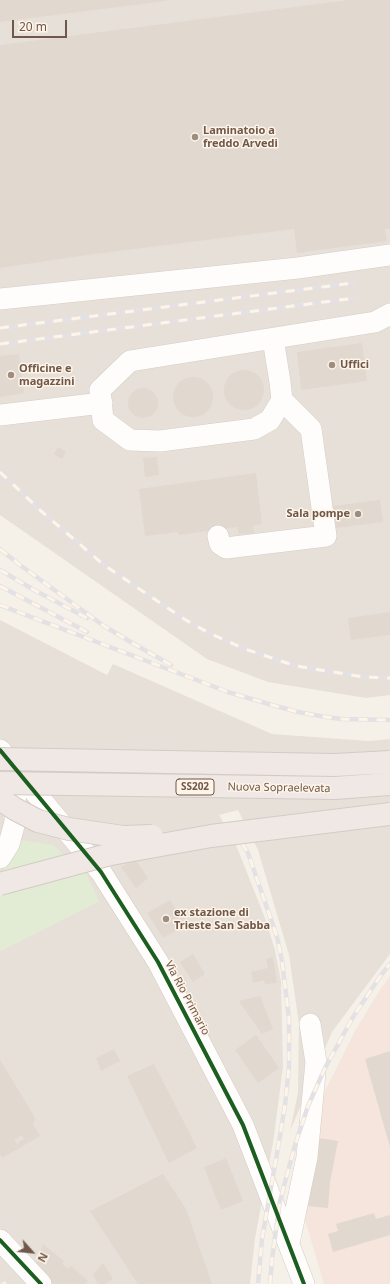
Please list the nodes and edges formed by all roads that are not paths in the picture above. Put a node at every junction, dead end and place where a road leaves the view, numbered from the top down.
1 (390, 255) edge
2 (0, 299) edge
3 (390, 314) edge
4 (273, 339) junction
5 (282, 400) junction
6 (102, 403) junction
7 (0, 415) edge
8 (218, 536) dead end
9 (0, 750) edge
10 (390, 762) edge
11 (8, 764) edge
12 (0, 783) edge
13 (390, 784) edge
14 (0, 799) edge
15 (390, 814) edge
16 (211, 836) junction
17 (0, 858) edge
18 (0, 884) edge
19 (310, 1024) dead end
20 (0, 1240) edge
21 (289, 1243) junction
22 (41, 1284) edge
23 (304, 1284) edge

1 - 2 street
3 - 4 street
4 - 5 street
4 - 6 street
5 - 6 street
5 - 8 street
6 - 7 street
9 - 11 street, Via Rio Primario
10 - 11 highway, bridge
11 - 17 street
11 - 21 street, Via Rio Primario
12 - 13 highway, Nuova Sopraelevata / SS202, bridge
14 - 16 highway, bridge
15 - 16 highway, bridge
16 - 18 highway, bridge
19 - 21 street
20 - 22 street
21 - 23 street, Via Rio Primario

